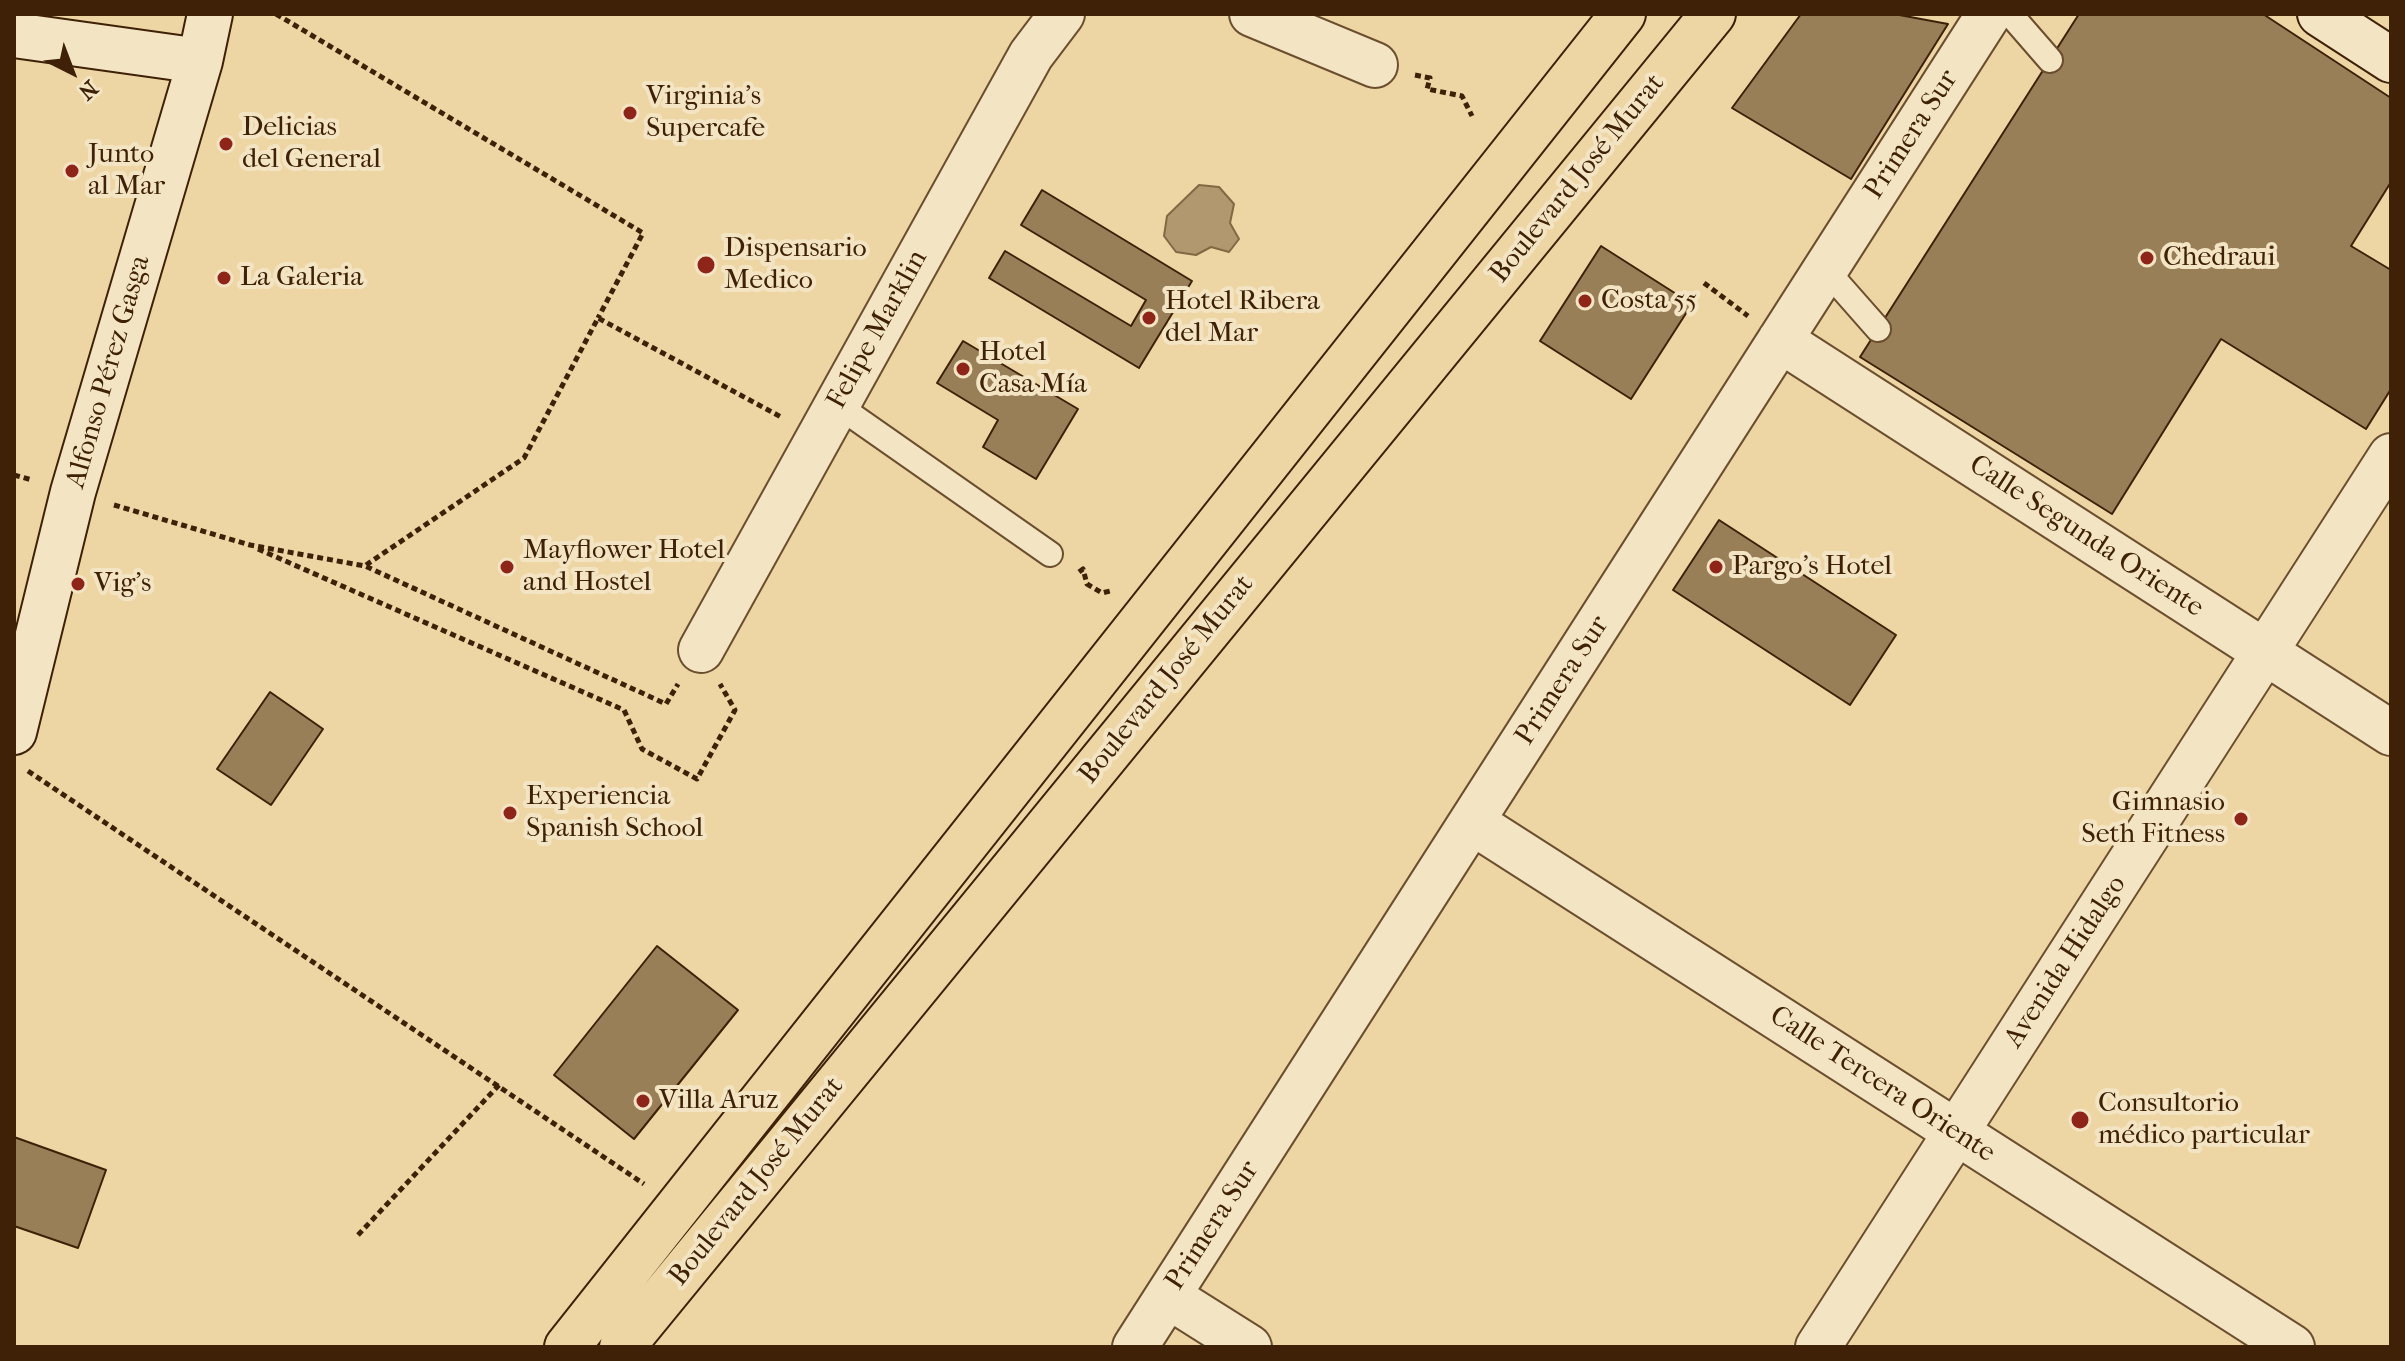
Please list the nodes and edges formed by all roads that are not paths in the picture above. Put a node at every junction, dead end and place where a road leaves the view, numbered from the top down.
1 (210, 14) edge
2 (1062, 14) edge
3 (1252, 14) edge
4 (1587, 14) edge
5 (1623, 14) edge
6 (1713, 14) edge
7 (1989, 14) edge
8 (2010, 14) edge
9 (2320, 14) edge
10 (14, 35) edge
11 (2050, 60) dead end
12 (2391, 60) edge
13 (200, 61) junction
14 (1375, 65) road end
15 (1541, 118) junction
16 (1826, 270) junction
17 (1878, 329) dead end
18 (1780, 340) junction
19 (828, 421) junction
20 (2391, 456) edge
21 (1050, 554) road end
22 (2265, 652) junction
23 (691, 665) road end
24 (2391, 733) edge
25 (20, 751) edge
26 (1472, 822) junction
27 (1956, 1132) junction
28 (1168, 1296) junction
29 (567, 1347) edge
30 (622, 1347) edge
31 (1135, 1347) edge
32 (1249, 1347) edge
33 (1818, 1347) edge
34 (2292, 1347) edge

1 - 13 street, Alfonso Pérez Gasga
2 - 19 street, Felipe Marklin
3 - 14 street
4 - 15 highway
5 - 15 highway, Boulevard José Murat
6 - 30 highway, Boulevard José Murat
7 - 16 street, Primera Sur
8 - 11 lane
9 - 12 street
10 - 13 street
13 - 25 street, Alfonso Pérez Gasga
15 - 29 highway, Boulevard José Murat
16 - 17 lane
16 - 18 street, Primera Sur
18 - 22 street, Calle Segunda Oriente
18 - 26 street, Primera Sur
19 - 21 lane
19 - 23 street, Felipe Marklin
20 - 22 street, Avenida Hidalgo
22 - 24 street, Calle Segunda Oriente
22 - 27 street, Avenida Hidalgo
26 - 27 street, Calle Tercera Oriente
26 - 28 street, Primera Sur
27 - 33 street, Avenida Hidalgo
27 - 34 street, Calle Tercera Oriente
28 - 31 street, Primera Sur
28 - 32 street

